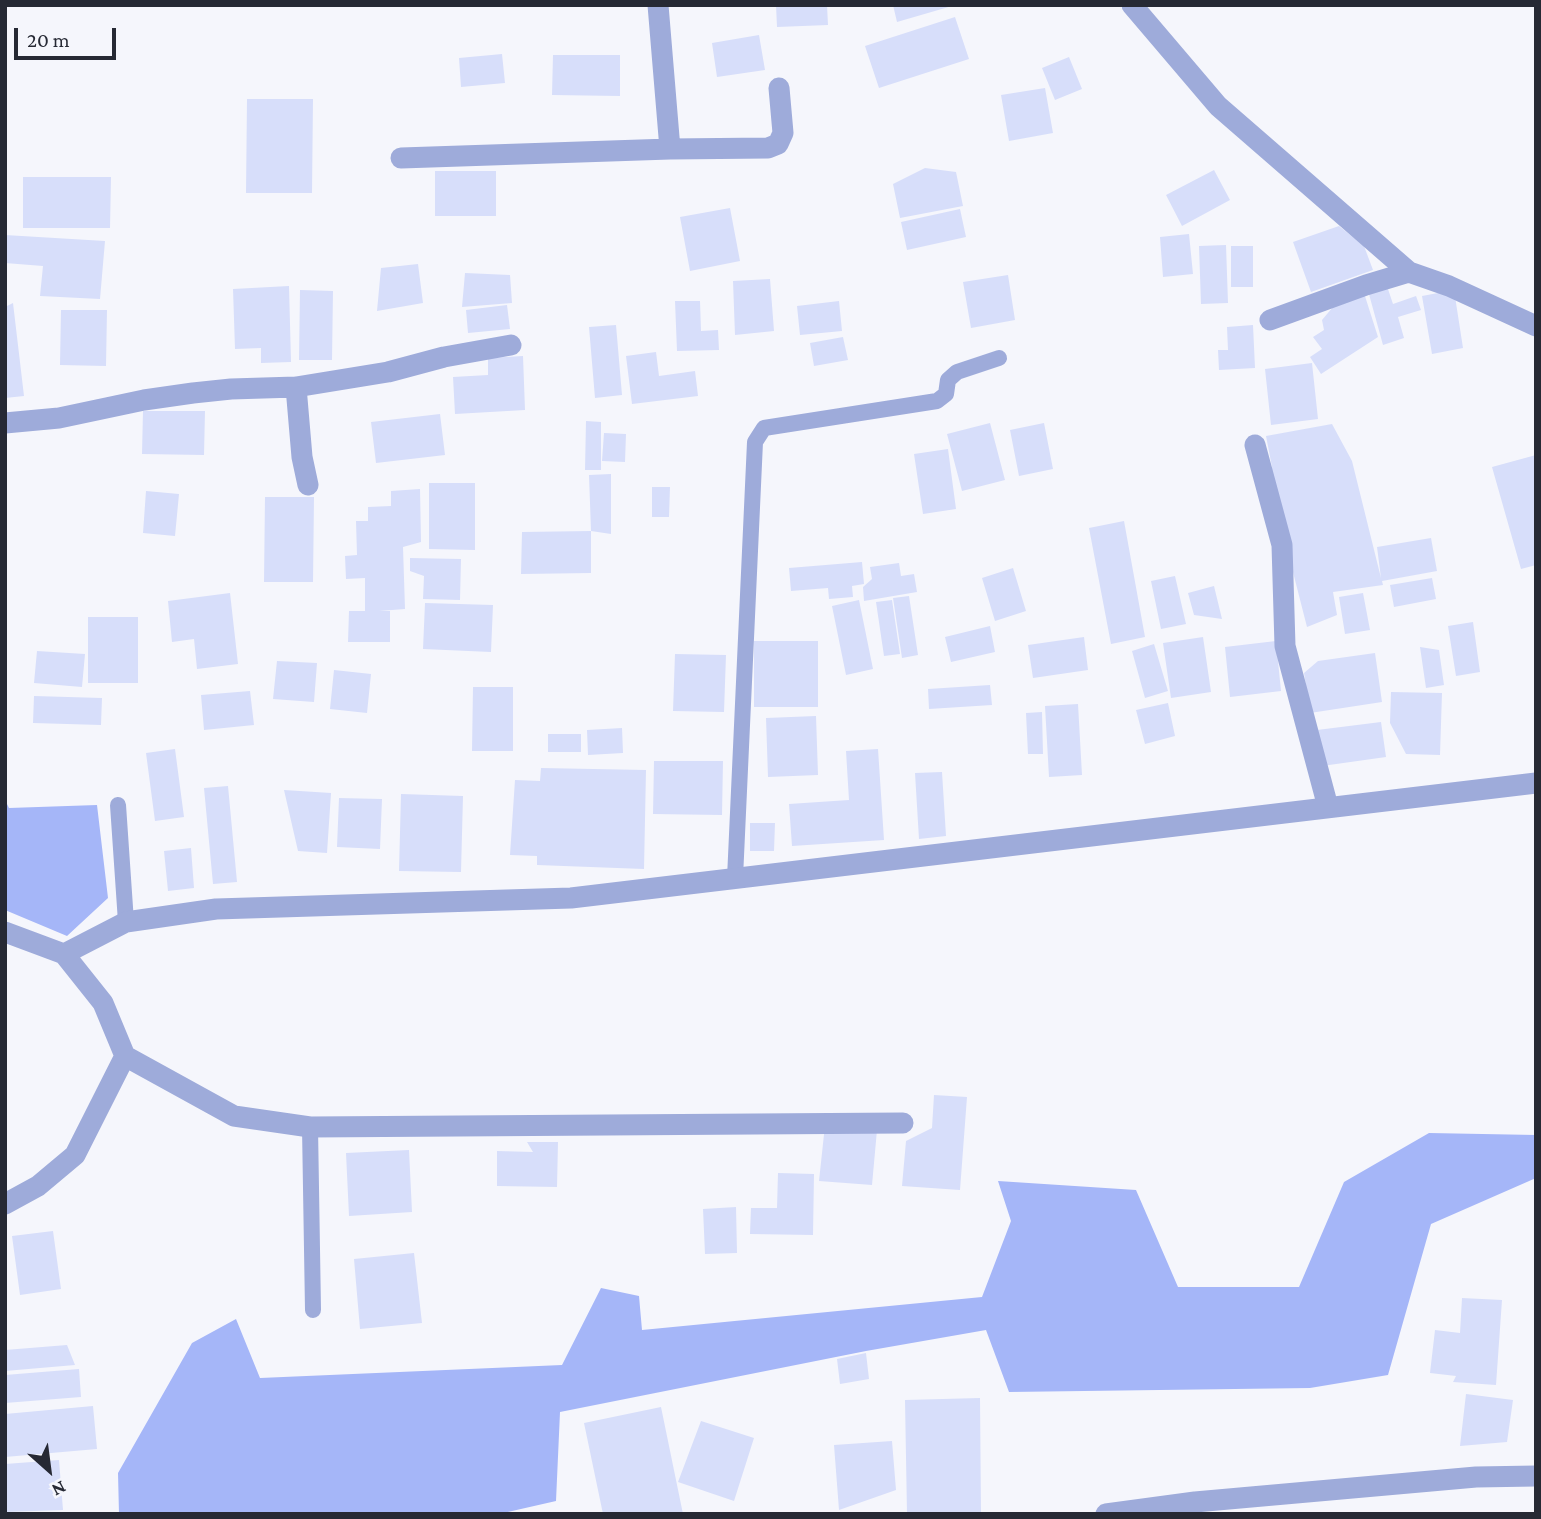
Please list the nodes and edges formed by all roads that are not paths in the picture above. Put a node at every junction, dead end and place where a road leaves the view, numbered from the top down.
1 (658, 5) edge
2 (1132, 5) edge
3 (779, 88) dead end
4 (670, 149) junction
5 (401, 158) dead end
6 (1409, 272) junction
7 (1270, 320) dead end
8 (1536, 326) edge
9 (511, 345) dead end
10 (999, 358) dead end
11 (296, 387) junction
12 (5, 422) edge
13 (1255, 445) dead end
14 (308, 485) dead end
15 (1536, 783) edge
16 (118, 804) dead end
17 (1328, 807) junction
18 (736, 877) junction
19 (126, 922) junction
20 (5, 932) edge
21 (64, 954) junction
22 (125, 1056) junction
23 (903, 1123) dead end
24 (310, 1127) junction
25 (5, 1205) edge
26 (313, 1310) dead end
27 (1536, 1476) edge
28 (1106, 1514) edge

1 - 4 street
2 - 6 street
3 - 4 street
4 - 5 street
6 - 7 street
6 - 8 street
9 - 11 street
10 - 18 lane
11 - 12 street
11 - 14 street
13 - 17 street
15 - 17 street
16 - 19 lane
17 - 18 street
18 - 19 street
19 - 21 street
20 - 21 street
21 - 22 street
22 - 24 street
22 - 25 street
23 - 24 street
24 - 26 lane
27 - 28 street

